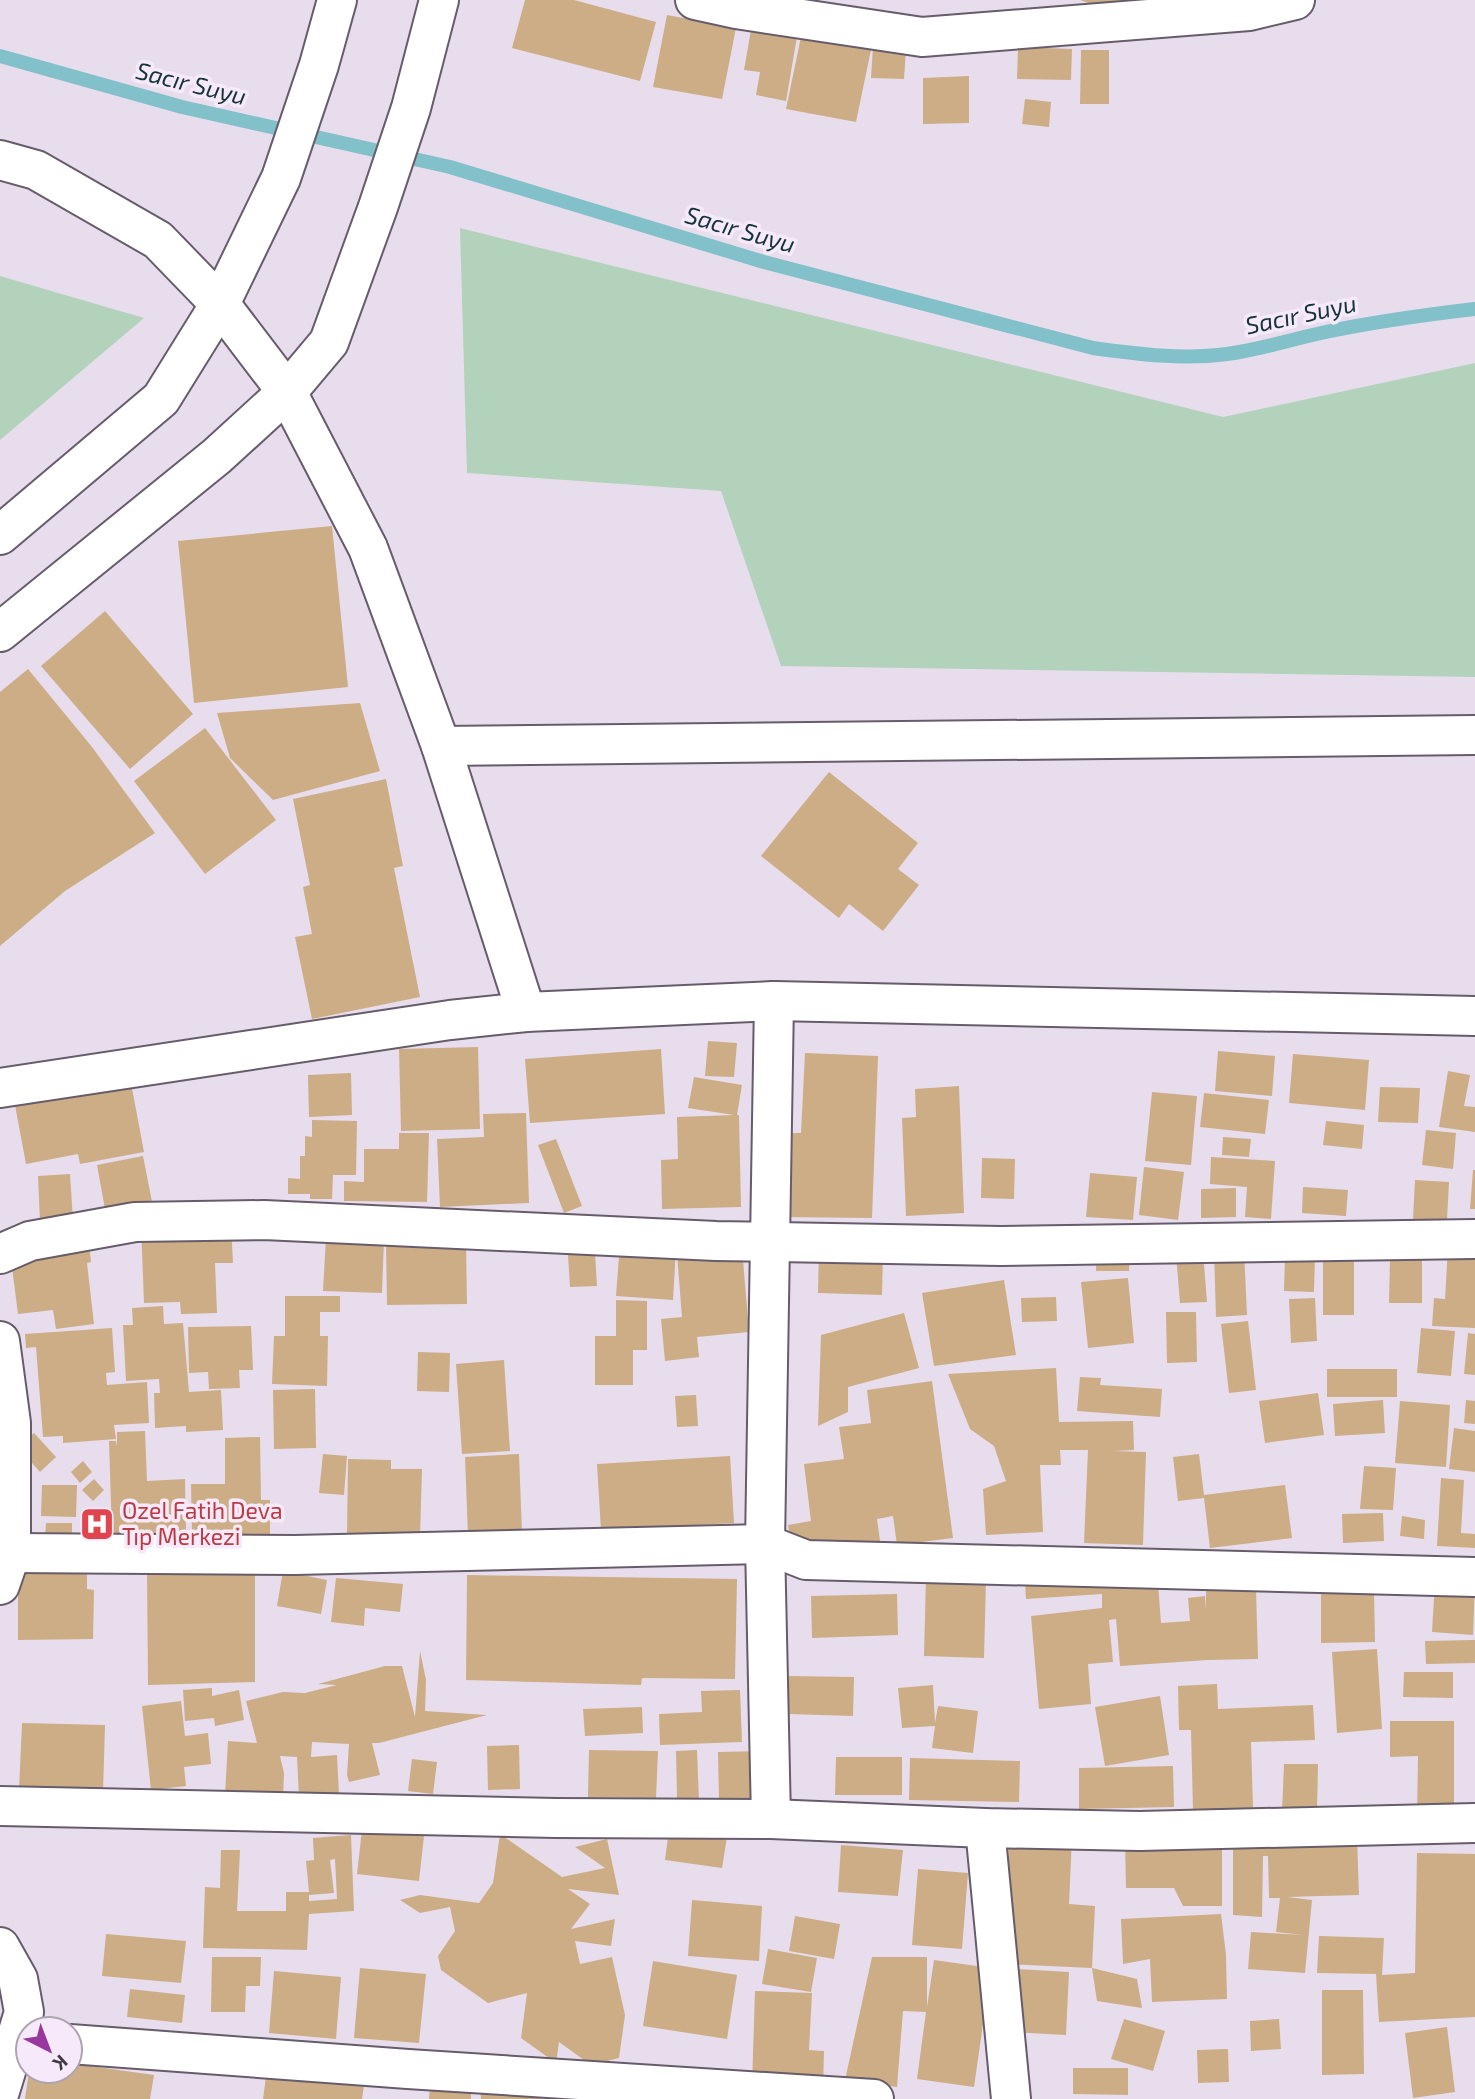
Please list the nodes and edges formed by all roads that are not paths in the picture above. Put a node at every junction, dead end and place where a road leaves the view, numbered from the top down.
1 (337, 0) edge
2 (439, 0) edge
3 (695, 0) edge
4 (1295, 0) edge
5 (738, 5) edge
6 (1142, 10) edge
7 (0, 160) edge
8 (220, 304) junction
9 (287, 392) junction
10 (0, 535) edge
11 (0, 632) edge
12 (1475, 735) edge
13 (441, 746) junction
14 (774, 1001) junction
15 (526, 1012) junction
16 (1475, 1016) edge
17 (0, 1087) edge
18 (1475, 1239) edge
19 (770, 1242) junction
20 (0, 1254) edge
21 (0, 1341) edge
22 (765, 1544) junction
23 (5, 1569) edge
24 (1475, 1577) edge
25 (0, 1806) edge
26 (771, 1819) junction
27 (1475, 1824) edge
28 (985, 1828) junction
29 (0, 1947) edge
30 (24, 2015) edge
31 (84, 2045) edge
32 (14, 2059) edge
33 (0, 2091) edge
34 (874, 2099) edge
35 (1011, 2099) edge

1 - 8 street
2 - 9 street
3 - 5 street
4 - 6 street
5 - 6 street
7 - 8 street
8 - 9 street
8 - 10 street
9 - 11 street
9 - 13 street
12 - 13 street
13 - 15 street
14 - 15 street
14 - 16 street
14 - 19 street
15 - 17 street
18 - 19 street
19 - 20 street
19 - 22 street
21 - 23 street
22 - 23 street
22 - 24 street
22 - 26 street
25 - 26 street
26 - 28 street
27 - 28 street
28 - 35 street
29 - 30 street
31 - 34 street
32 - 33 street

